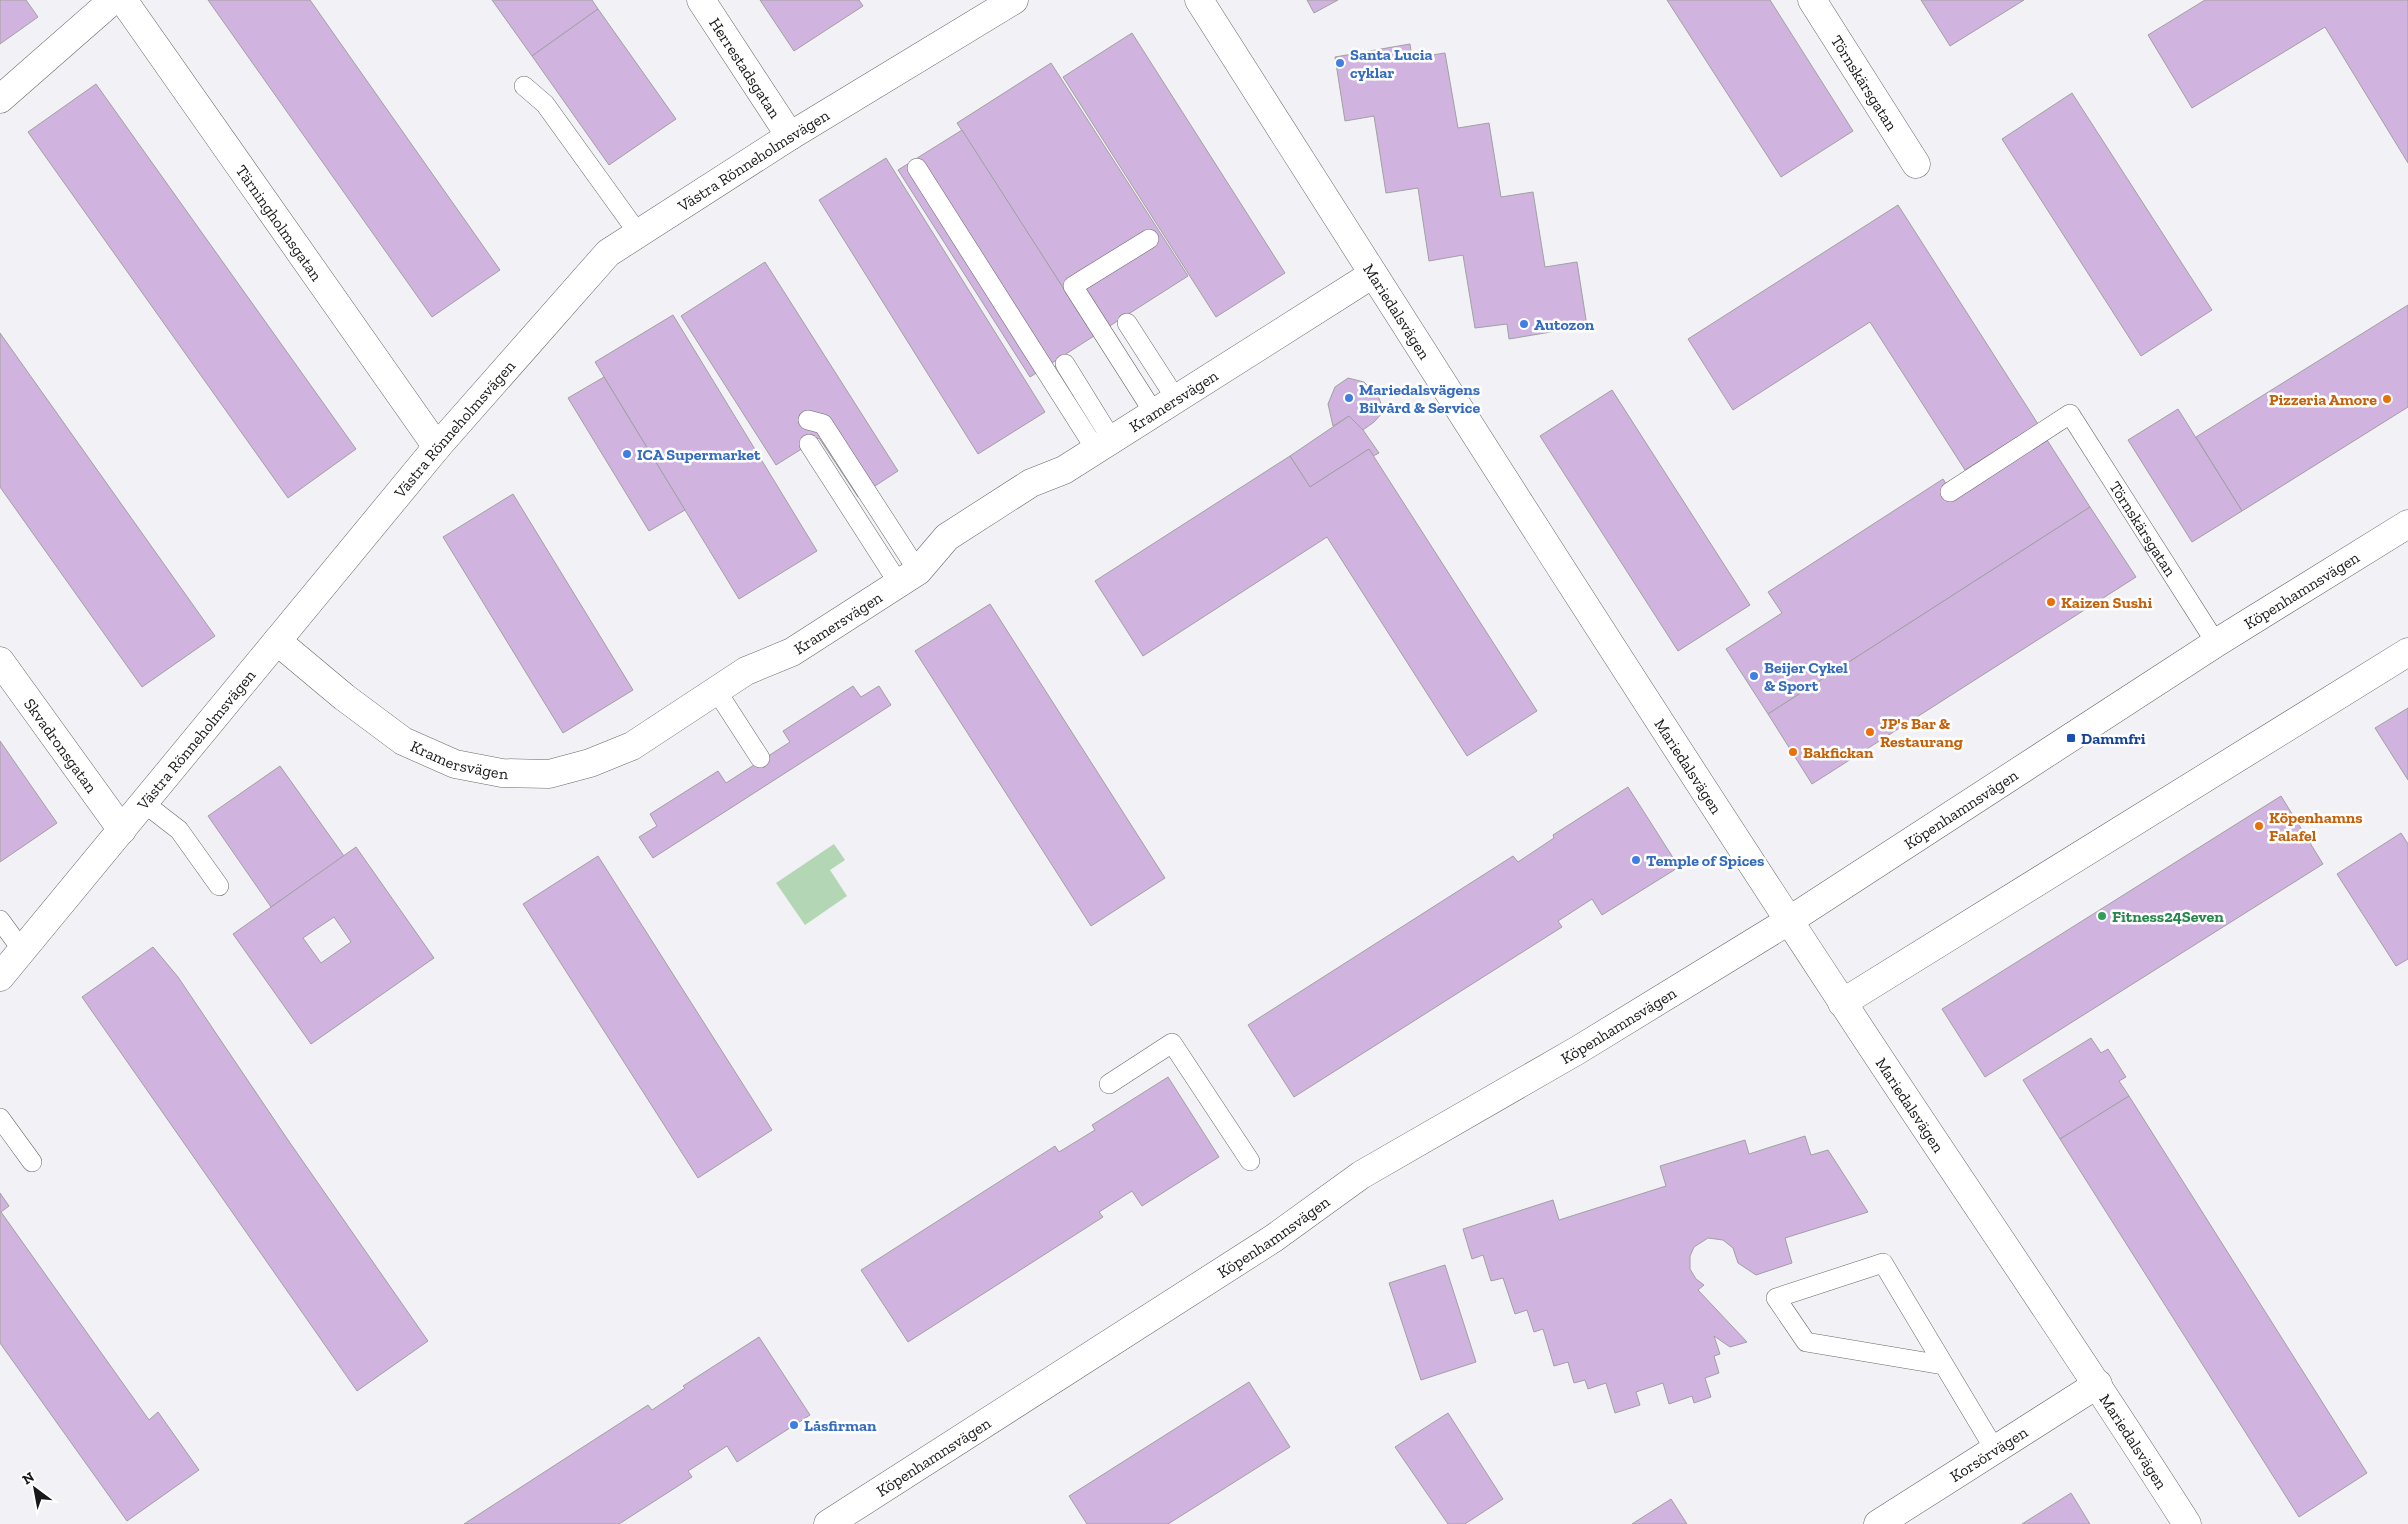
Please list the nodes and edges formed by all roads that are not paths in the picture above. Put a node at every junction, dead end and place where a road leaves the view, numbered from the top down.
1 (113, 0) edge
2 (123, 0) edge
3 (701, 0) edge
4 (1014, 0) edge
5 (1199, 0) edge
6 (1812, 0) edge
7 (524, 86) dead end
8 (0, 99) edge
9 (790, 136) junction
10 (1916, 164) dead end
11 (917, 168) dead end
12 (638, 233) junction
13 (1148, 239) dead end
14 (1373, 274) junction
15 (1127, 323) dead end
16 (1065, 364) dead end
17 (1165, 406) junction
18 (808, 420) dead end
19 (809, 444) dead end
20 (1104, 445) junction
21 (437, 447) junction
22 (1950, 492) dead end
23 (2408, 524) edge
24 (908, 577) junction
25 (277, 641) junction
26 (2216, 643) junction
27 (2408, 652) edge
28 (0, 661) edge
29 (716, 690) junction
30 (760, 758) dead end
31 (144, 803) junction
32 (122, 830) junction
33 (220, 886) dead end
34 (0, 920) edge
35 (1790, 920) junction
36 (22, 950) junction
37 (0, 977) edge
38 (1842, 1003) junction
39 (1109, 1084) dead end
40 (0, 1118) edge
41 (1250, 1161) dead end
42 (32, 1162) dead end
43 (1943, 1365) junction
44 (2098, 1384) junction
45 (1995, 1450) junction
46 (828, 1524) edge
47 (1878, 1524) edge
48 (2187, 1524) edge

1 - 8 street
2 - 21 street, Tärningholmsgatan
3 - 9 street, Herrestadsgatan
4 - 9 street, Västra Rönneholmsvägen
5 - 14 street, Mariedalsvägen
6 - 10 street, Törnskärsgatan
7 - 12 lane
9 - 12 street, Västra Rönneholmsvägen
11 - 20 lane
12 - 21 street, Västra Rönneholmsvägen
13 - 17 lane
14 - 17 street, Kramersvägen
14 - 35 street, Mariedalsvägen
15 - 17 lane
16 - 20 lane
17 - 20 street, Kramersvägen
18 - 24 lane
19 - 24 lane
20 - 24 street, Kramersvägen
21 - 25 street, Västra Rönneholmsvägen
22 - 26 lane, Törnskärsgatan
23 - 26 street, Köpenhamnsvägen
24 - 29 street, Kramersvägen
25 - 29 street, Kramersvägen
25 - 31 street, Västra Rönneholmsvägen
26 - 35 street, Köpenhamnsvägen
27 - 38 street
28 - 32 street, Skvadronsgatan
29 - 30 lane
31 - 32 street, Västra Rönneholmsvägen
31 - 33 lane
32 - 36 street, Västra Rönneholmsvägen
34 - 36 lane
35 - 38 street, Mariedalsvägen
35 - 46 street, Köpenhamnsvägen
36 - 37 street, Västra Rönneholmsvägen
38 - 44 street, Mariedalsvägen
39 - 41 lane
40 - 42 lane
43 - 43 lane
43 - 45 lane
44 - 45 street, Korsörvägen
44 - 48 street, Mariedalsvägen
45 - 47 street, Korsörvägen

